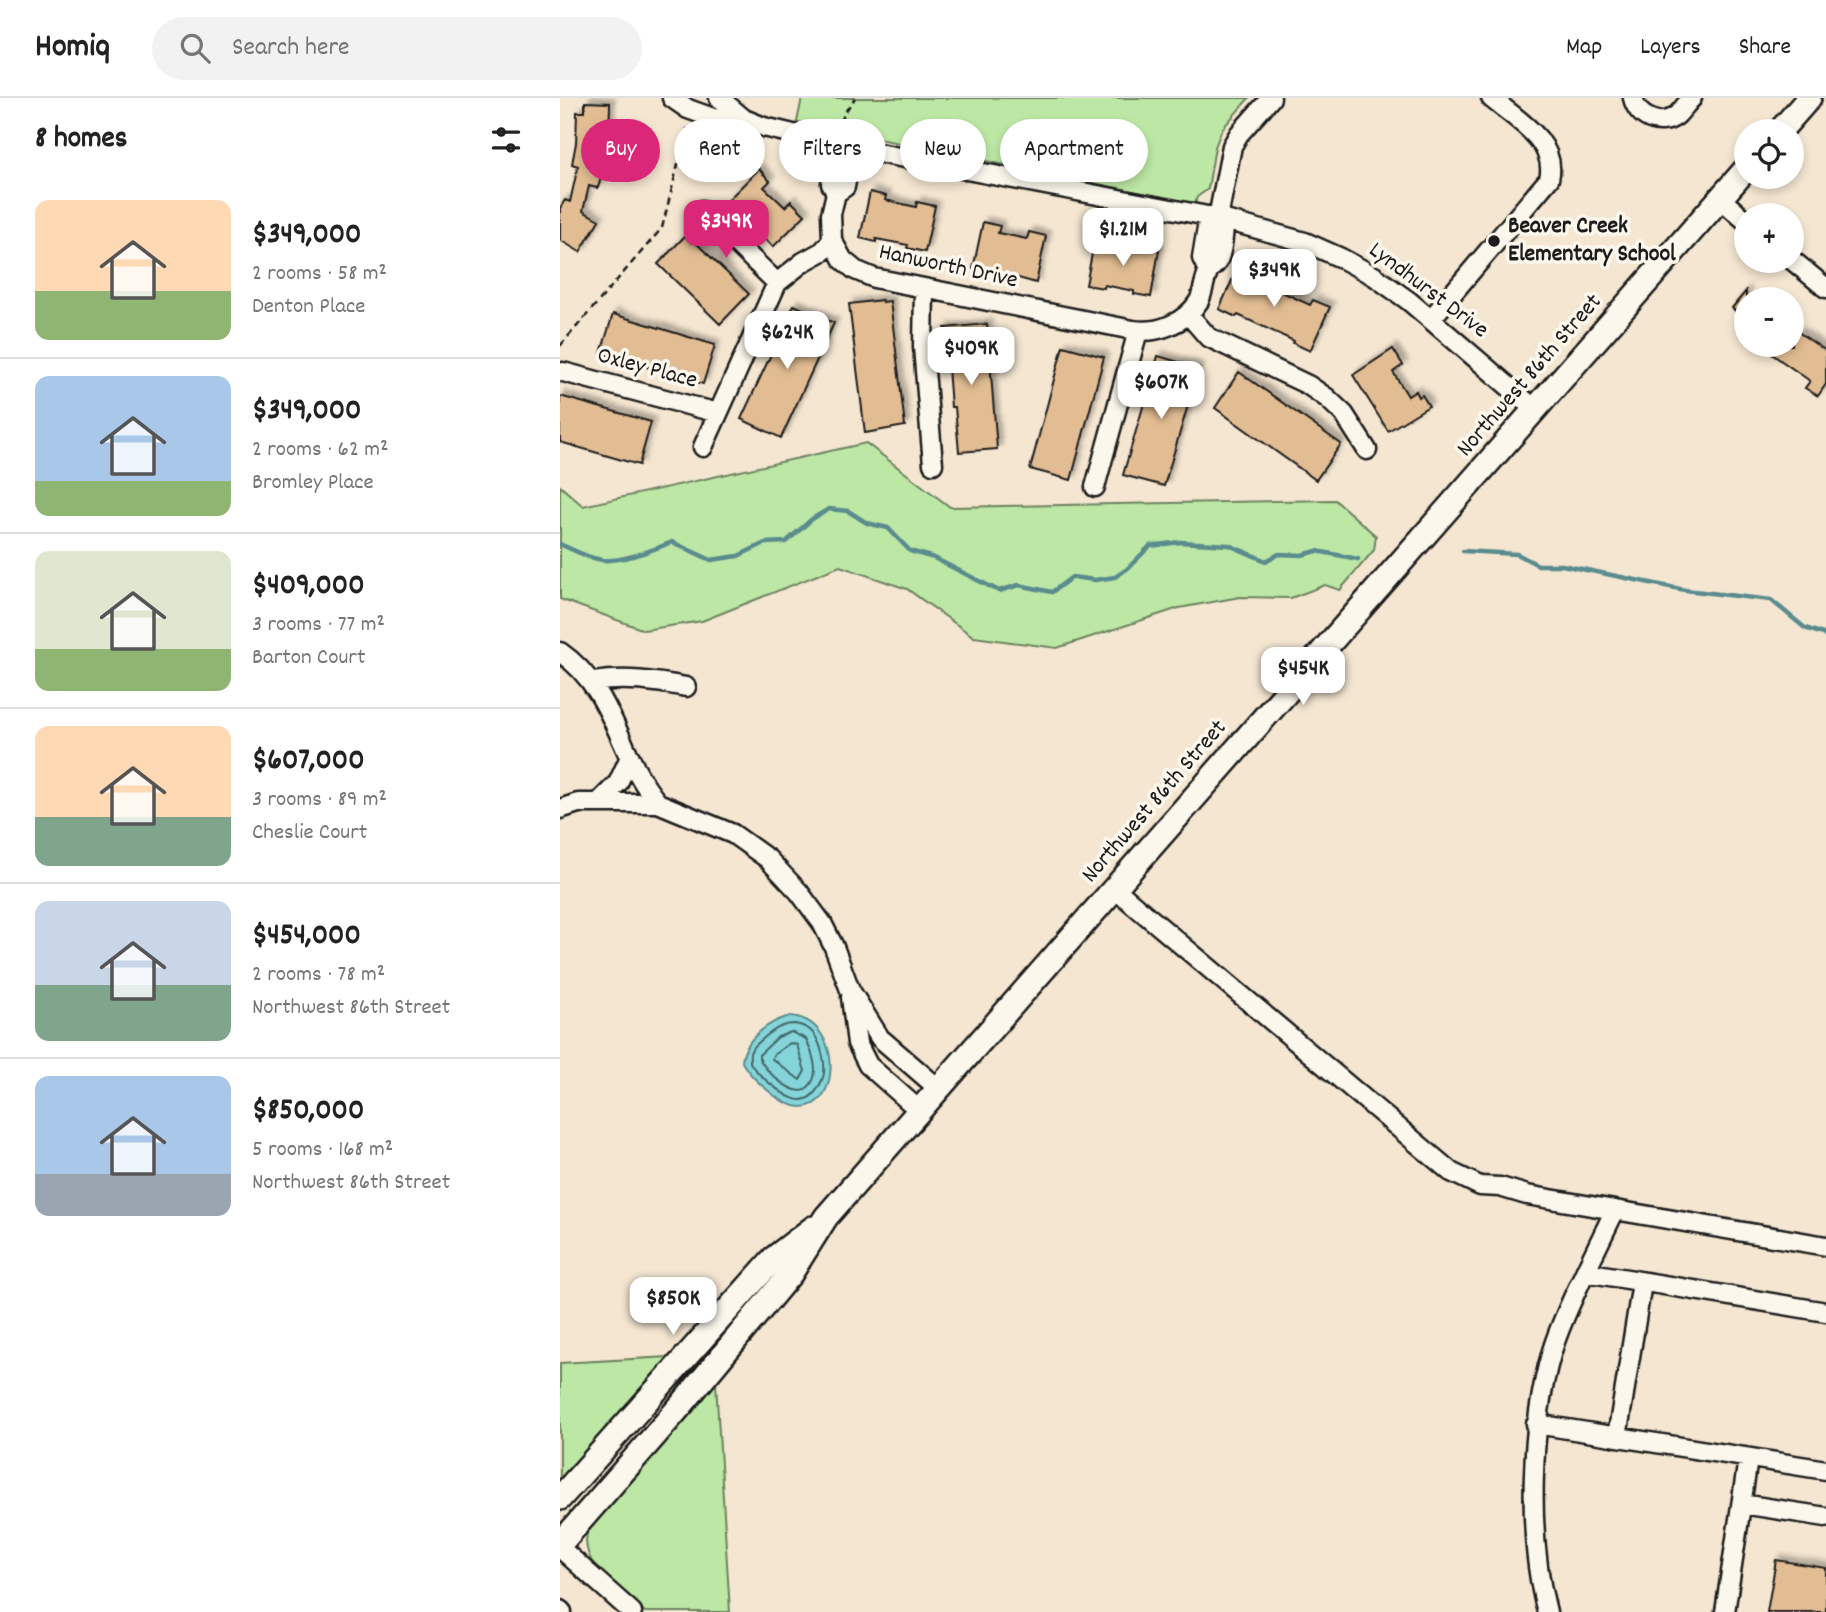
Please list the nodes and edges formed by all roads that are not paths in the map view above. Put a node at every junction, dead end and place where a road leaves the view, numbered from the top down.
1 (672, 98) edge
2 (719, 98) edge
3 (1271, 98) edge
4 (1491, 98) edge
5 (1633, 98) edge
6 (1692, 98) edge
7 (1809, 98) edge
8 (744, 119) joint
9 (1791, 119) edge
10 (886, 154) edge
11 (832, 182) edge
12 (1734, 183) edge
13 (1721, 198) junction
14 (702, 210) dead end
15 (1734, 210) edge
16 (1218, 218) junction
17 (832, 240) junction
18 (1804, 270) edge
19 (777, 283) junction
20 (924, 288) junction
21 (1826, 288) edge
22 (1188, 314) junction
23 (1431, 319) junction
24 (1139, 331) junction
25 (564, 372) dead end
26 (1536, 410) junction
27 (718, 413) junction
28 (703, 447) dead end
29 (1367, 450) dead end
30 (933, 464) dead end
31 (1095, 487) dead end
32 (560, 652) edge
33 (593, 682) junction
34 (686, 687) dead end
35 (629, 757) junction
36 (599, 802) junction
37 (658, 803) junction
38 (560, 809) edge
39 (1114, 888) junction
40 (850, 990) junction
41 (939, 1089) junction
42 (920, 1111) junction
43 (1615, 1210) junction
44 (826, 1217) junction
45 (1826, 1246) edge
46 (1585, 1272) junction
47 (1642, 1283) junction
48 (1826, 1312) edge
49 (1536, 1424) junction
50 (1617, 1437) junction
51 (1748, 1459) junction
52 (1826, 1470) edge
53 (560, 1498) edge
54 (1742, 1504) junction
55 (1826, 1517) edge
56 (560, 1546) edge
57 (632, 1612) edge
58 (1547, 1612) edge
59 (1725, 1612) edge

1 - 8 street, Lyndhurst Drive
2 - 8 street, Lyndhurst Drive
3 - 16 street
4 - 23 street
5 - 6 street
7 - 9 main road
10 - 16 street, Lyndhurst Drive
11 - 17 street
12 - 13 main road, Northwest 86th Street
13 - 15 street
13 - 26 main road, Northwest 86th Street
14 - 19 street
16 - 22 street
16 - 23 street, Lyndhurst Drive
17 - 19 street
17 - 20 street, Hanworth Drive
18 - 21 street
19 - 27 street
20 - 24 street, Hanworth Drive
20 - 30 street
22 - 24 street, Hanworth Drive
22 - 29 street
23 - 26 street, Lyndhurst Drive
24 - 31 street
25 - 27 street, Oxley Place
26 - 39 main road, Northwest 86th Street
27 - 28 street
32 - 33 street
33 - 34 street
33 - 35 street
35 - 36 street
35 - 37 street
36 - 37 street
36 - 38 street
37 - 40 street
39 - 41 main road, Northwest 86th Street
39 - 43 street
40 - 41 street
40 - 42 street
41 - 42 main road, Northwest 86th Street
42 - 44 main road, Northwest 86th Street
43 - 45 street
43 - 46 street
44 - 53 main road, Northwest 86th Street
44 - 56 main road, Northwest 86th Street
46 - 47 street
46 - 49 street
47 - 48 street
47 - 50 street
49 - 50 street
49 - 58 street
50 - 51 street
51 - 52 street
51 - 54 street
54 - 55 street
54 - 59 street
56 - 57 street

